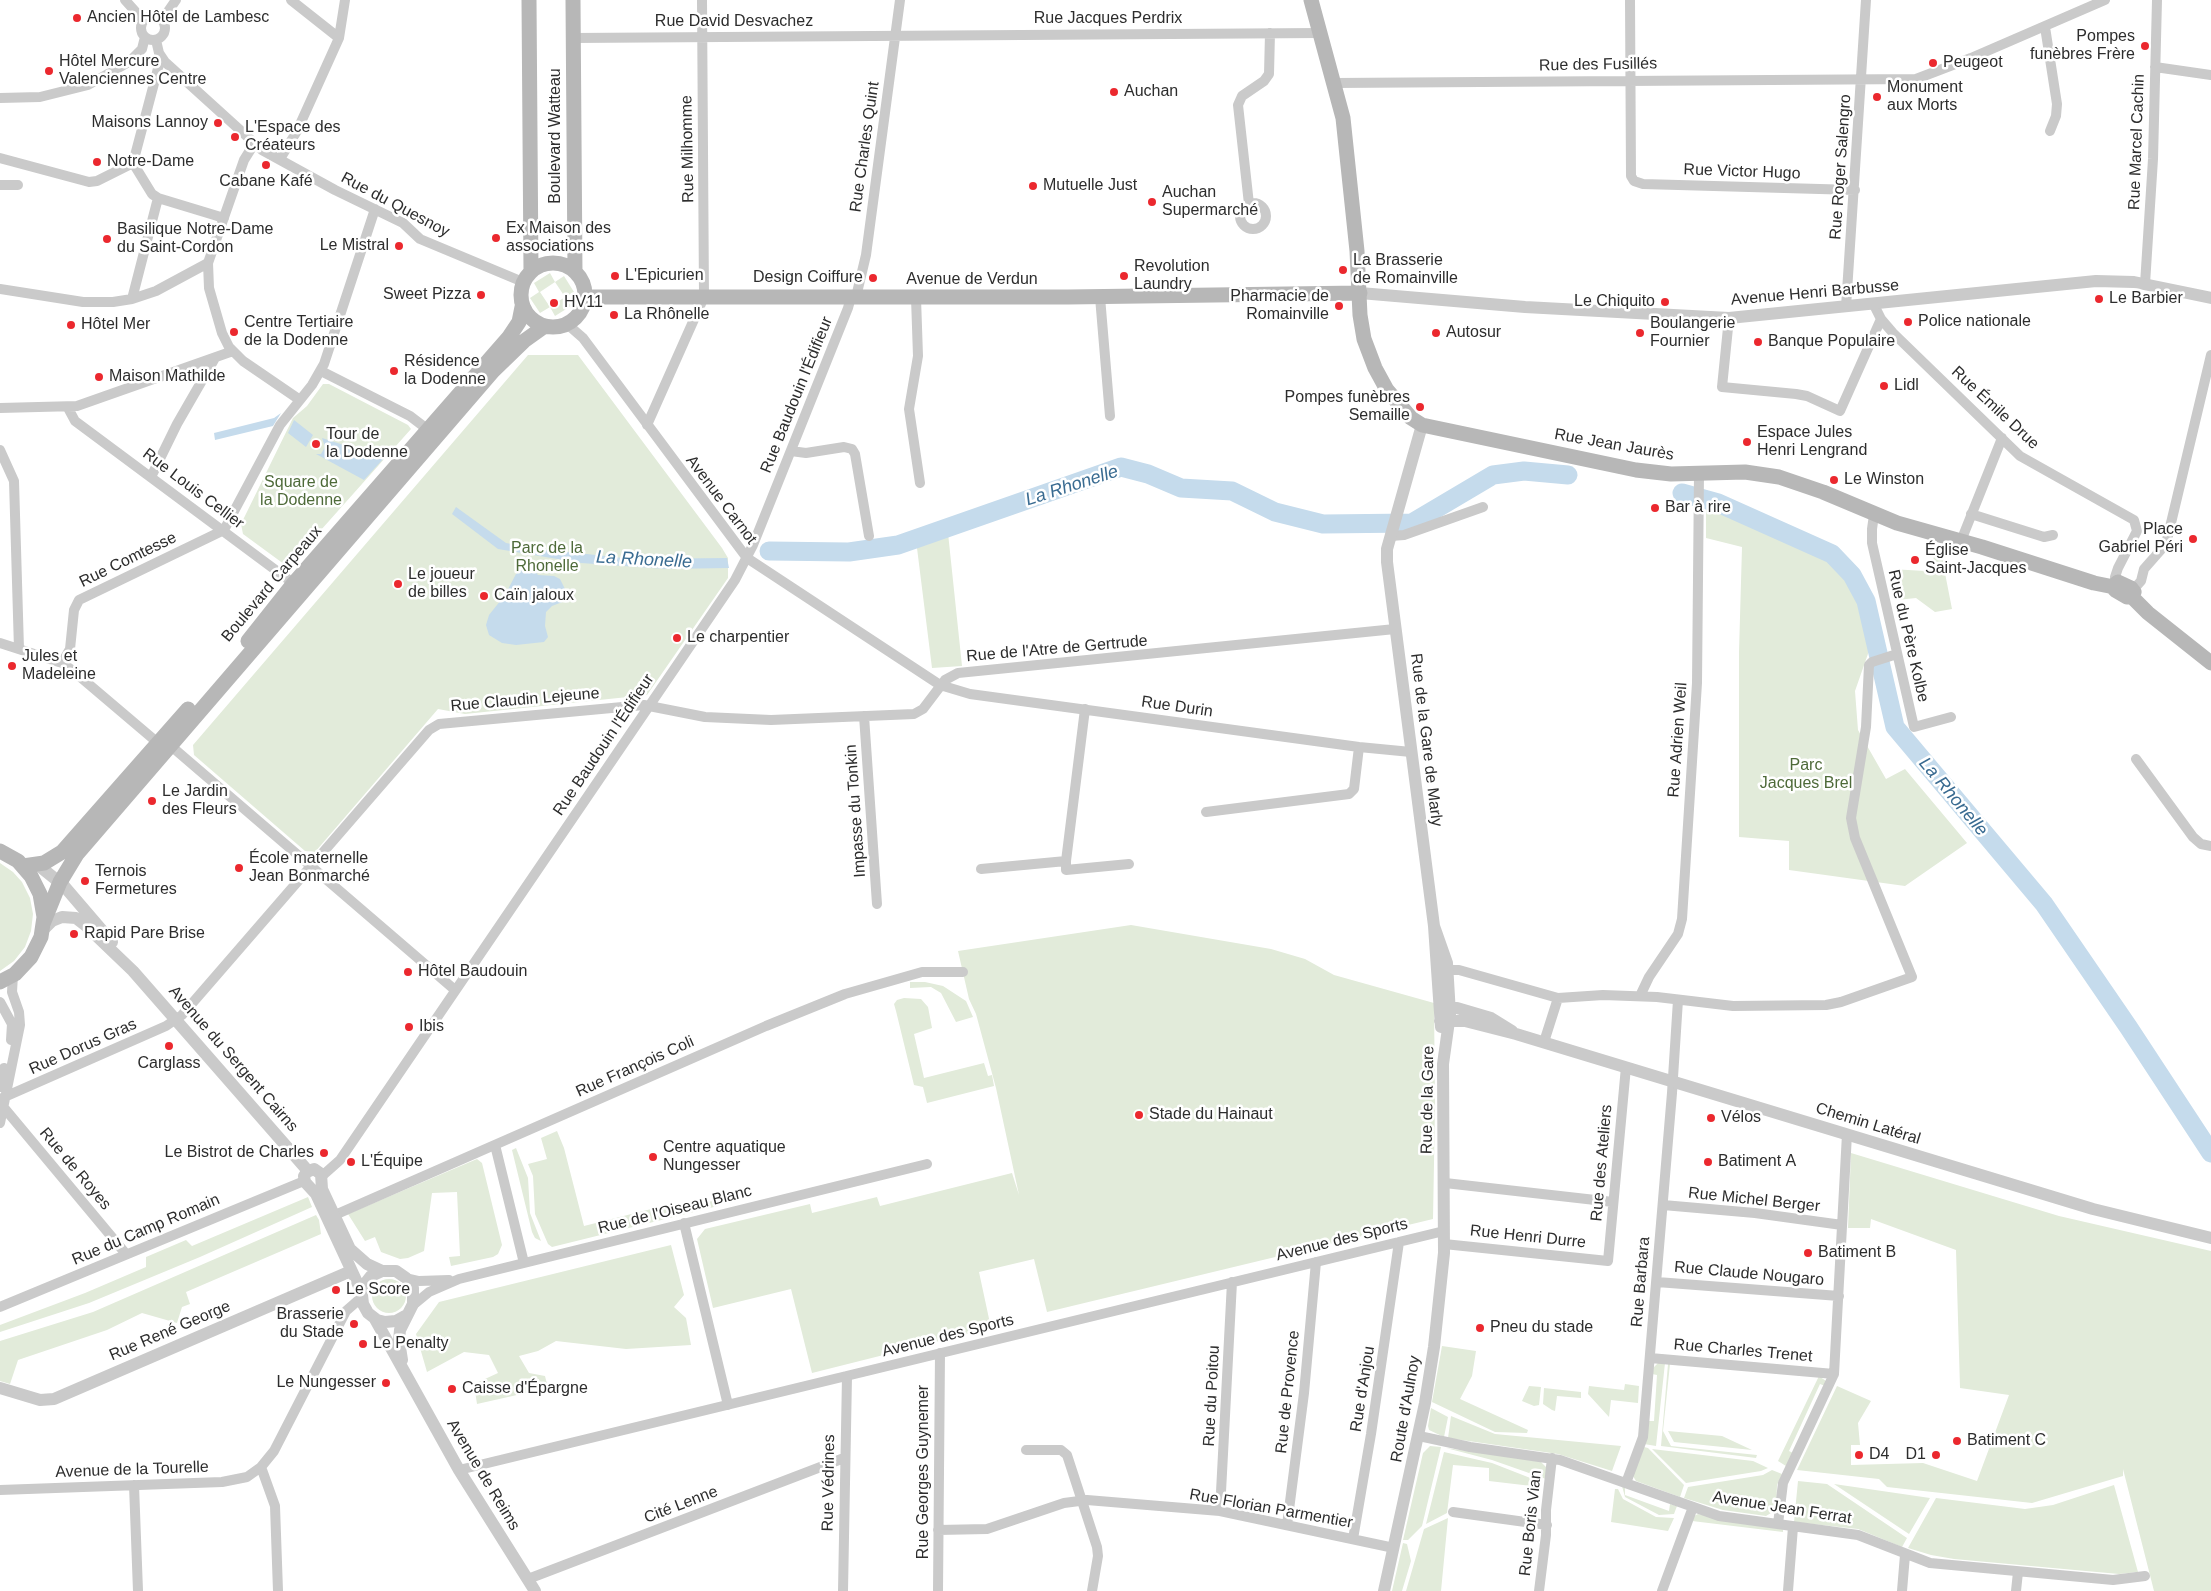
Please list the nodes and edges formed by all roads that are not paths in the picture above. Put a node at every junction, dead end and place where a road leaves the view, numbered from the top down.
1 (125, 0) edge
2 (176, 0) edge
3 (290, 0) edge
4 (345, 0) edge
5 (529, 0) edge
6 (573, 0) edge
7 (702, 0) edge
8 (900, 0) edge
9 (1310, 0) edge
10 (1630, 0) edge
11 (1866, 0) edge
12 (2105, 0) edge
13 (2156, 0) edge
14 (143, 20) junction
15 (162, 20) junction
16 (2045, 27) junction
17 (1270, 33) junction
18 (1320, 33) junction
19 (896, 36) junction
20 (144, 37) junction
21 (702, 37) junction
22 (339, 38) junction
23 (573, 38) junction
24 (156, 40) junction
25 (161, 57) junction
26 (2155, 67) junction
27 (2211, 75) edge
28 (1862, 78) junction
29 (1631, 80) junction
30 (1335, 83) junction
31 (0, 98) edge
32 (2050, 131) dead end
33 (254, 144) junction
34 (0, 158) edge
35 (280, 159) junction
36 (132, 163) junction
37 (0, 185) edge
38 (18, 185) dead end
39 (1855, 190) junction
40 (158, 198) junction
41 (1249, 204) dead end
42 (375, 209) junction
43 (224, 218) junction
44 (208, 263) junction
45 (575, 272) junction
46 (527, 277) junction
47 (2144, 284) junction
48 (0, 289) edge
49 (1360, 293) junction
50 (585, 297) junction
51 (704, 297) junction
52 (853, 297) junction
53 (1100, 297) junction
54 (916, 298) junction
55 (2211, 298) edge
56 (132, 299) junction
57 (1874, 305) junction
58 (522, 307) junction
59 (1846, 308) junction
60 (1729, 318) junction
61 (1881, 319) junction
62 (567, 324) junction
63 (545, 326) junction
64 (233, 351) junction
65 (2211, 355) edge
66 (215, 358) junction
67 (321, 371) junction
68 (300, 400) junction
69 (0, 408) edge
70 (68, 408) junction
71 (1110, 416) dead end
72 (647, 425) junction
73 (1422, 425) junction
74 (428, 429) junction
75 (2002, 438) junction
76 (0, 450) edge
77 (791, 451) junction
78 (1700, 474) junction
79 (151, 477) junction
80 (920, 483) dead end
81 (1483, 507) dead end
82 (1971, 514) junction
83 (1874, 515) junction
84 (224, 530) junction
85 (1392, 534) junction
86 (2053, 535) dead end
87 (869, 536) dead end
88 (1961, 541) junction
89 (747, 558) junction
90 (2115, 585) junction
91 (299, 587) junction
92 (2132, 593) junction
93 (1395, 630) junction
94 (0, 643) edge
95 (19, 649) junction
96 (1892, 655) junction
97 (62, 663) junction
98 (2211, 663) edge
99 (940, 685) junction
100 (650, 705) junction
101 (1085, 709) junction
102 (864, 716) junction
103 (1951, 717) dead end
104 (165, 745) junction
105 (1359, 747) junction
106 (1411, 752) junction
107 (2136, 759) dead end
108 (1206, 812) dead end
109 (2211, 846) edge
110 (0, 851) edge
111 (1066, 861) junction
112 (1129, 864) dead end
113 (38, 865) junction
114 (23, 866) junction
115 (311, 867) junction
116 (980, 869) dead end
117 (60, 882) junction
118 (877, 904) dead end
119 (43, 927) junction
120 (1442, 970) junction
121 (133, 971) junction
122 (963, 972) dead end
123 (4, 980) edge
124 (455, 990) junction
125 (1640, 996) junction
126 (1558, 998) junction
127 (1678, 1000) junction
128 (0, 1002) edge
129 (1445, 1014) junction
130 (176, 1019) junction
131 (1544, 1042) junction
132 (1626, 1067) junction
133 (1673, 1082) junction
134 (0, 1087) edge
135 (2, 1101) edge
136 (0, 1123) edge
137 (1847, 1134) junction
138 (495, 1145) junction
139 (927, 1164) dead end
140 (313, 1179) junction
141 (1445, 1183) junction
142 (1613, 1202) junction
143 (1663, 1205) junction
144 (330, 1217) junction
145 (684, 1224) junction
146 (1842, 1225) junction
147 (1444, 1237) junction
148 (2211, 1238) edge
149 (1399, 1242) junction
150 (126, 1254) junction
151 (1608, 1260) joint
152 (1316, 1262) junction
153 (524, 1263) junction
154 (351, 1271) junction
155 (382, 1271) junction
156 (406, 1278) junction
157 (460, 1279) junction
158 (1232, 1282) junction
159 (1656, 1282) junction
160 (1839, 1296) junction
161 (361, 1301) junction
162 (0, 1307) edge
163 (409, 1311) junction
164 (375, 1319) junction
165 (940, 1353) junction
166 (1650, 1358) junction
167 (406, 1374) junction
168 (1834, 1374) junction
169 (847, 1376) junction
170 (0, 1388) edge
171 (728, 1405) junction
172 (1419, 1436) junction
173 (1026, 1450) dead end
174 (844, 1458) junction
175 (1552, 1458) junction
176 (261, 1467) junction
177 (459, 1470) junction
178 (1626, 1483) junction
179 (134, 1485) junction
180 (0, 1490) edge
181 (1082, 1500) junction
182 (1693, 1507) junction
183 (1220, 1511) junction
184 (1452, 1512) dead end
185 (1778, 1524) junction
186 (1287, 1525) junction
187 (1547, 1525) junction
188 (1793, 1526) junction
189 (938, 1530) junction
190 (1353, 1539) junction
191 (1394, 1548) junction
192 (1905, 1555) junction
193 (2018, 1572) junction
194 (2145, 1576) dead end
195 (528, 1579) junction
196 (138, 1591) edge
197 (278, 1591) edge
198 (535, 1591) edge
199 (843, 1591) edge
200 (938, 1591) edge
201 (1092, 1591) edge
202 (1384, 1591) edge
203 (1539, 1591) edge
204 (1662, 1591) edge
205 (1788, 1591) edge
206 (1902, 1591) edge
207 (2016, 1591) edge

1 - 14 street
2 - 15 street
3 - 22 street
4 - 22 street
5 - 46 main road, Boulevard Watteau
6 - 23 main road, Boulevard Watteau
7 - 21 street, Rue Milhomme
8 - 19 street, Rue Charles Quint
9 - 18 main road
10 - 29 street
11 - 28 street
12 - 16 street, Rue Roger Salengro
13 - 26 street, Rue Marcel Cachin
14 - 15 street
14 - 20 street
15 - 24 street
16 - 28 street, Rue Roger Salengro
16 - 32 street
17 - 18 street, Rue Jacques Perdrix
17 - 19 street, Rue Jacques Perdrix
17 - 41 street
18 - 30 main road
19 - 21 street, Rue David Desvachez
19 - 52 street, Rue Charles Quint
20 - 24 street
20 - 31 street
21 - 23 street, Rue David Desvachez
21 - 51 street, Rue Milhomme
22 - 35 street
23 - 45 main road, Boulevard Watteau
24 - 25 street
25 - 33 street, Rue du Quesnoy
25 - 36 street
26 - 27 street
26 - 47 street, Rue Marcel Cachin
28 - 29 street, Rue des Fusillés
28 - 39 street, Rue Roger Salengro
29 - 30 street, Rue des Fusillés
29 - 39 street, Rue Victor Hugo
30 - 49 main road
33 - 35 street, Rue du Quesnoy
33 - 43 street
34 - 36 street
35 - 42 street, Rue du Quesnoy
36 - 40 street
37 - 38 street
39 - 59 street, Rue Roger Salengro
40 - 43 street
40 - 56 street
42 - 46 street, Rue du Quesnoy
42 - 67 street
43 - 44 street
44 - 56 street
44 - 64 street
45 - 46 main road
45 - 50 main road
46 - 58 main road
47 - 55 street, Avenue Henri Barbusse
47 - 57 street, Avenue Henri Barbusse
48 - 56 street
49 - 53 main road, Avenue de Verdun
49 - 60 street, Avenue Henri Barbusse
49 - 73 main road
50 - 51 main road, Avenue de Verdun
50 - 62 main road
51 - 52 main road, Avenue de Verdun
51 - 72 street
52 - 54 main road, Avenue de Verdun
52 - 77 street, Rue Baudouin l'Édifieur
53 - 54 main road, Avenue de Verdun
53 - 71 street
54 - 80 street
57 - 59 street, Avenue Henri Barbusse
57 - 61 street, Rue Émile Drue
58 - 63 main road
58 - 74 main road, Boulevard Carpeaux
59 - 60 street, Avenue Henri Barbusse
60 - 61 street
61 - 75 street, Rue Émile Drue
62 - 63 main road
62 - 72 street, Avenue Carnot
63 - 91 main road, Boulevard Carpeaux
64 - 66 street
64 - 68 street
65 - 92 street
66 - 70 street
66 - 79 street
67 - 68 street
67 - 74 street
68 - 84 street
69 - 70 street
70 - 79 street, Rue Louis Cellier
72 - 89 street, Avenue Carnot
73 - 78 main road, Rue Jean Jaurès
73 - 85 street, Rue de la Gare de Marly
74 - 91 main road, Boulevard Carpeaux
75 - 82 street
75 - 90 street, Rue Émile Drue
76 - 95 street
77 - 87 street
77 - 89 street, Rue Baudouin l'Édifieur
78 - 83 main road, Rue Jean Jaurès
78 - 125 street, Rue Adrien Weil
79 - 84 street, Rue Louis Cellier
81 - 85 street
82 - 86 street
82 - 88 street
83 - 88 main road, Rue Jean Jaurès
83 - 96 street, Rue du Père Kolbe
84 - 91 street, Rue Louis Cellier
84 - 97 street, Rue Comtesse
85 - 93 street, Rue de la Gare de Marly
88 - 90 main road, Rue Jean Jaurès
89 - 99 street, Avenue Carnot
89 - 100 street, Rue Baudouin l'Édifieur
90 - 92 main road, Rue Jean Jaurès
91 - 104 main road, Boulevard Carpeaux
92 - 98 main road, Rue Jean Jaurès
93 - 99 street, Rue de l'Atre de Gertrude
93 - 106 street, Rue de la Gare de Marly
94 - 95 street
95 - 97 street
96 - 103 street, Rue du Père Kolbe
96 - 127 street
97 - 104 street
99 - 101 street, Rue Durin
99 - 102 street, Rue de l'Atre de Gertrude
100 - 102 street, Rue de l'Atre de Gertrude
100 - 115 street, Rue Claudin Lejeune
100 - 124 street, Rue Baudouin l'Édifieur
101 - 105 street, Rue Durin
101 - 111 street
102 - 118 street, Impasse du Tonkin
104 - 113 main road, Boulevard Carpeaux
104 - 115 street
104 - 117 main road, Boulevard Carpeaux
105 - 106 street, Rue Durin
105 - 108 street
106 - 120 street, Rue de la Gare de Marly
107 - 109 street
110 - 114 main road
111 - 112 street
111 - 116 street
113 - 114 main road, Boulevard Carpeaux
113 - 117 street, Avenue du Sergent Cairns
114 - 119 main road
115 - 124 street
115 - 130 street, Rue Claudin Lejeune
117 - 119 main road, Boulevard Carpeaux
117 - 121 street, Avenue du Sergent Cairns
119 - 121 street, Avenue du Sergent Cairns
119 - 123 main road, Boulevard Carpeaux
120 - 126 street
120 - 129 street
121 - 130 street, Avenue du Sergent Cairns
122 - 138 street, Rue François Coli
123 - 135 street
124 - 140 street, Rue Baudouin l'Édifieur
125 - 126 street
125 - 127 street
126 - 131 street
127 - 133 street, Rue Barbara
128 - 134 street
129 - 131 street, Chemin Latéral
129 - 141 street, Rue de la Gare
130 - 135 street, Rue Dorus Gras
130 - 140 street, Avenue du Sergent Cairns
131 - 132 street, Chemin Latéral
132 - 133 street, Chemin Latéral
132 - 142 street, Rue des Ateliers
133 - 137 street, Chemin Latéral
133 - 143 street, Rue Barbara
135 - 136 street
135 - 150 street, Rue de Royes
137 - 146 street
137 - 148 street, Chemin Latéral
138 - 144 street, Rue François Coli
138 - 153 street
139 - 145 street, Rue de l'Oiseau Blanc
140 - 144 street, Avenue de Reims
140 - 150 street, Rue du Camp Romain
141 - 142 street
141 - 147 street, Rue de la Gare
142 - 151 street, Rue des Ateliers
143 - 146 street, Rue Michel Berger
143 - 159 street, Rue Barbara
144 - 154 street, Avenue de Reims
144 - 155 street, Avenue de Reims
145 - 153 street, Rue de l'Oiseau Blanc
145 - 171 street
146 - 160 street
147 - 149 street, Avenue des Sports
147 - 151 street, Rue Henri Durre
147 - 172 street, Route d'Aulnoy
149 - 152 street, Avenue des Sports
149 - 190 street, Rue d'Anjou
150 - 162 street, Rue du Camp Romain
152 - 158 street, Avenue des Sports
152 - 186 street, Rue de Provence
153 - 157 street, Rue de l'Oiseau Blanc
154 - 161 street, Avenue de Reims
154 - 170 street, Rue René George
155 - 156 street, Avenue de Reims
155 - 161 street
156 - 157 street, Rue de l'Oiseau Blanc
156 - 163 street, Avenue de Reims
157 - 163 street, Rue de l'Oiseau Blanc
158 - 165 street, Avenue des Sports
158 - 183 street, Rue du Poitou
159 - 160 street, Rue Claude Nougaro
159 - 166 street, Rue Barbara
160 - 168 street
161 - 164 street, Avenue de Reims
161 - 176 street
163 - 164 street
163 - 167 street, Avenue de Reims
164 - 167 street, Avenue de Reims
165 - 169 street, Avenue des Sports
165 - 189 street, Rue Georges Guynemer
166 - 168 street, Rue Charles Trenet
166 - 178 street, Rue Barbara
167 - 177 street, Avenue de Reims
168 - 185 street
169 - 171 street, Avenue des Sports
169 - 174 street, Rue Védrines
171 - 177 street, Avenue des Sports
172 - 175 street, Avenue Jean Ferrat
172 - 191 street, Route d'Aulnoy
173 - 181 street
174 - 195 street, Cité Lenne
174 - 199 street, Rue Védrines
175 - 178 street, Avenue Jean Ferrat
175 - 187 street, Rue Boris Vian
176 - 179 street, Avenue de la Tourelle
176 - 197 street
177 - 195 street, Avenue de Reims
178 - 182 street, Avenue Jean Ferrat
179 - 180 street, Avenue de la Tourelle
179 - 196 street
181 - 183 street, Rue Florian Parmentier
181 - 189 street, Rue Florian Parmentier
181 - 201 street
182 - 185 street, Avenue Jean Ferrat
182 - 204 street
183 - 186 street, Rue Florian Parmentier
184 - 187 street
185 - 188 street, Avenue Jean Ferrat
186 - 190 street, Rue Florian Parmentier
187 - 203 street, Rue Boris Vian
188 - 192 street, Avenue Jean Ferrat
188 - 205 street
189 - 200 street, Rue Georges Guynemer
190 - 191 street, Rue Florian Parmentier
191 - 202 street, Route d'Aulnoy
192 - 193 street, Avenue Jean Ferrat
192 - 206 street
193 - 194 street, Avenue Jean Ferrat
193 - 207 street
195 - 198 street, Avenue de Reims

